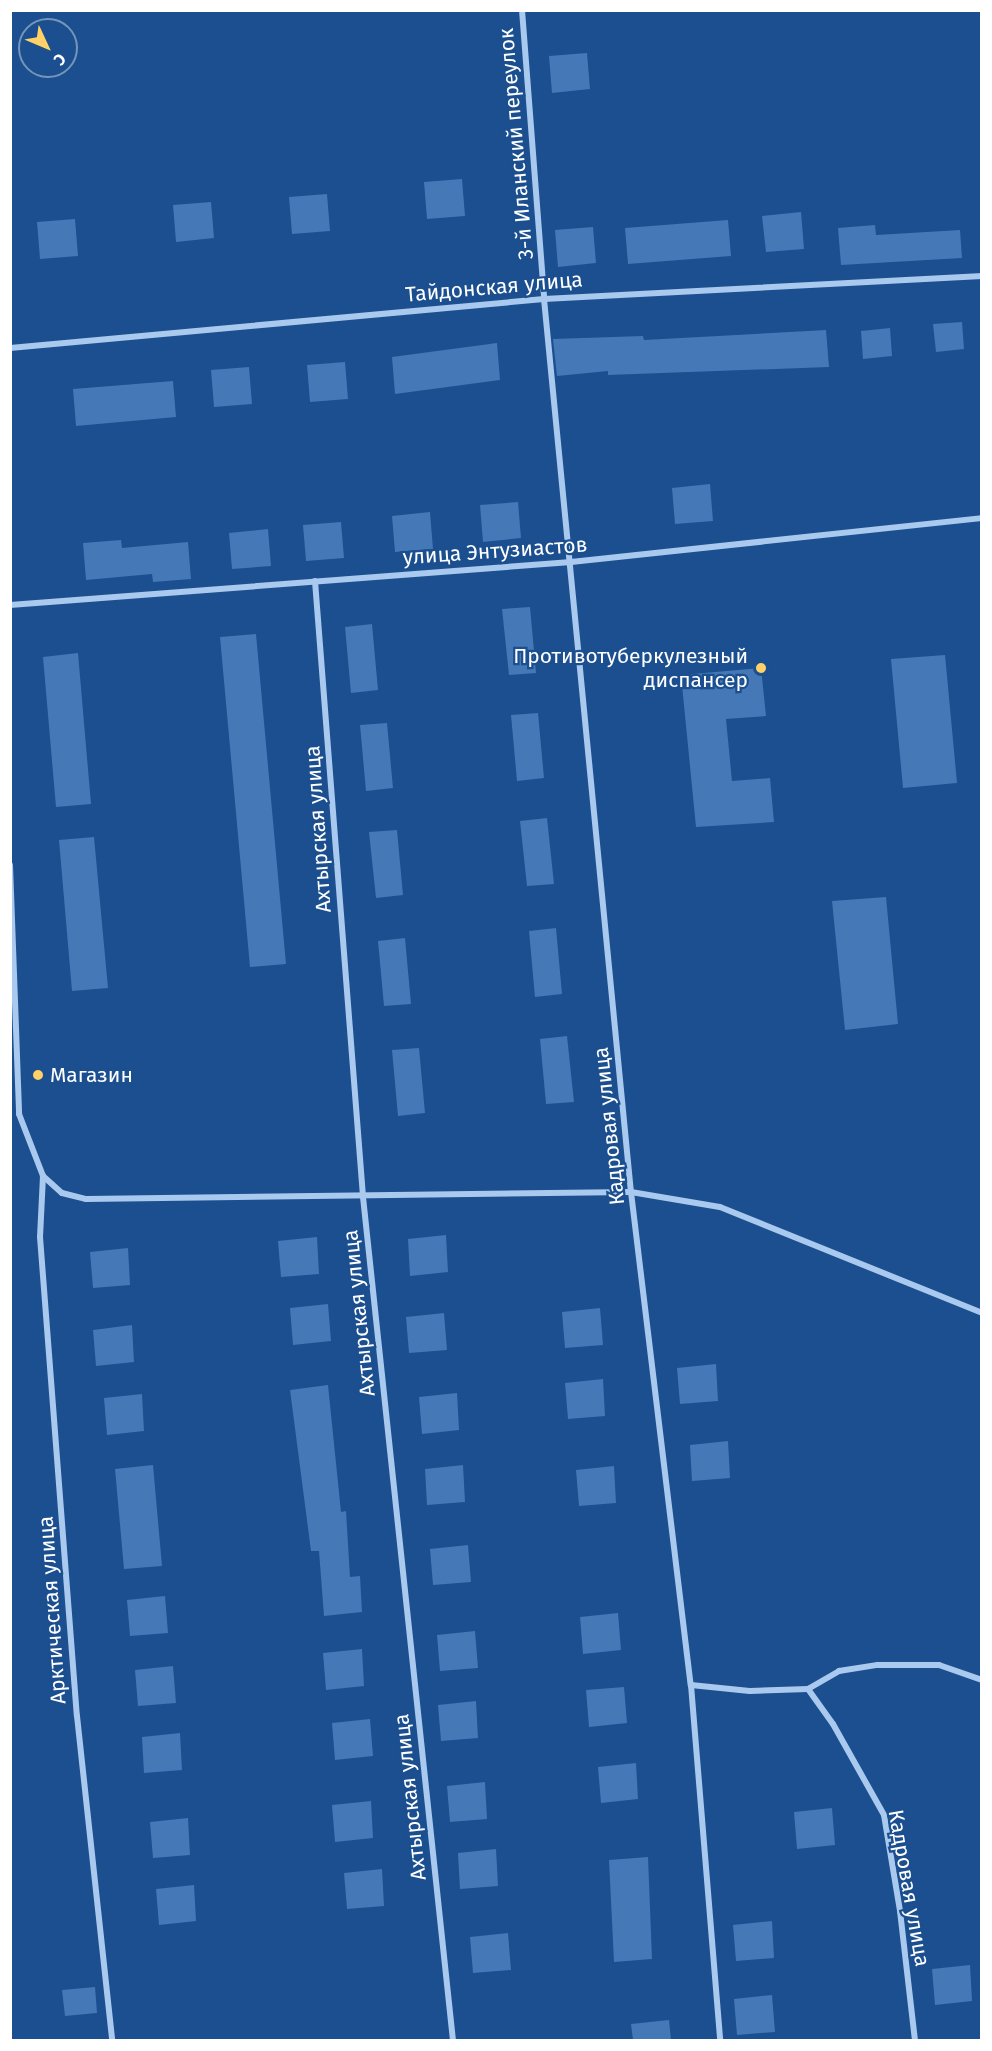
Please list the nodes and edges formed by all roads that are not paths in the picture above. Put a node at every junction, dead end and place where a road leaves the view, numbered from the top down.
1 (522, 10) edge
2 (981, 276) edge
3 (544, 299) junction
4 (10, 348) edge
5 (981, 518) edge
6 (571, 562) junction
7 (315, 581) junction
8 (10, 605) edge
9 (10, 864) edge
10 (43, 1176) junction
11 (631, 1192) junction
12 (363, 1197) junction
13 (981, 1313) edge
14 (981, 1680) edge
15 (692, 1684) junction
16 (808, 1689) junction
17 (112, 2040) edge
18 (453, 2040) edge
19 (720, 2040) edge
20 (915, 2040) edge

1 - 3 street, 3-й Иланский переулок
2 - 3 street, Тайдонская улица
3 - 4 street, Тайдонская улица
3 - 6 street, 3-й Иланский переулок
5 - 6 street, улица Энтузиастов
6 - 7 street, улица Энтузиастов
6 - 11 street, Кадровая улица
7 - 8 street, улица Энтузиастов
7 - 12 street, Ахтырская улица
9 - 10 street
10 - 12 street
10 - 17 street, Арктическая улица
11 - 12 street
11 - 13 street
11 - 15 street, Кадровая улица
12 - 18 street, Ахтырская улица
14 - 16 street
15 - 16 street
15 - 19 street, Кадровая улица
16 - 20 street, Кадровая улица

